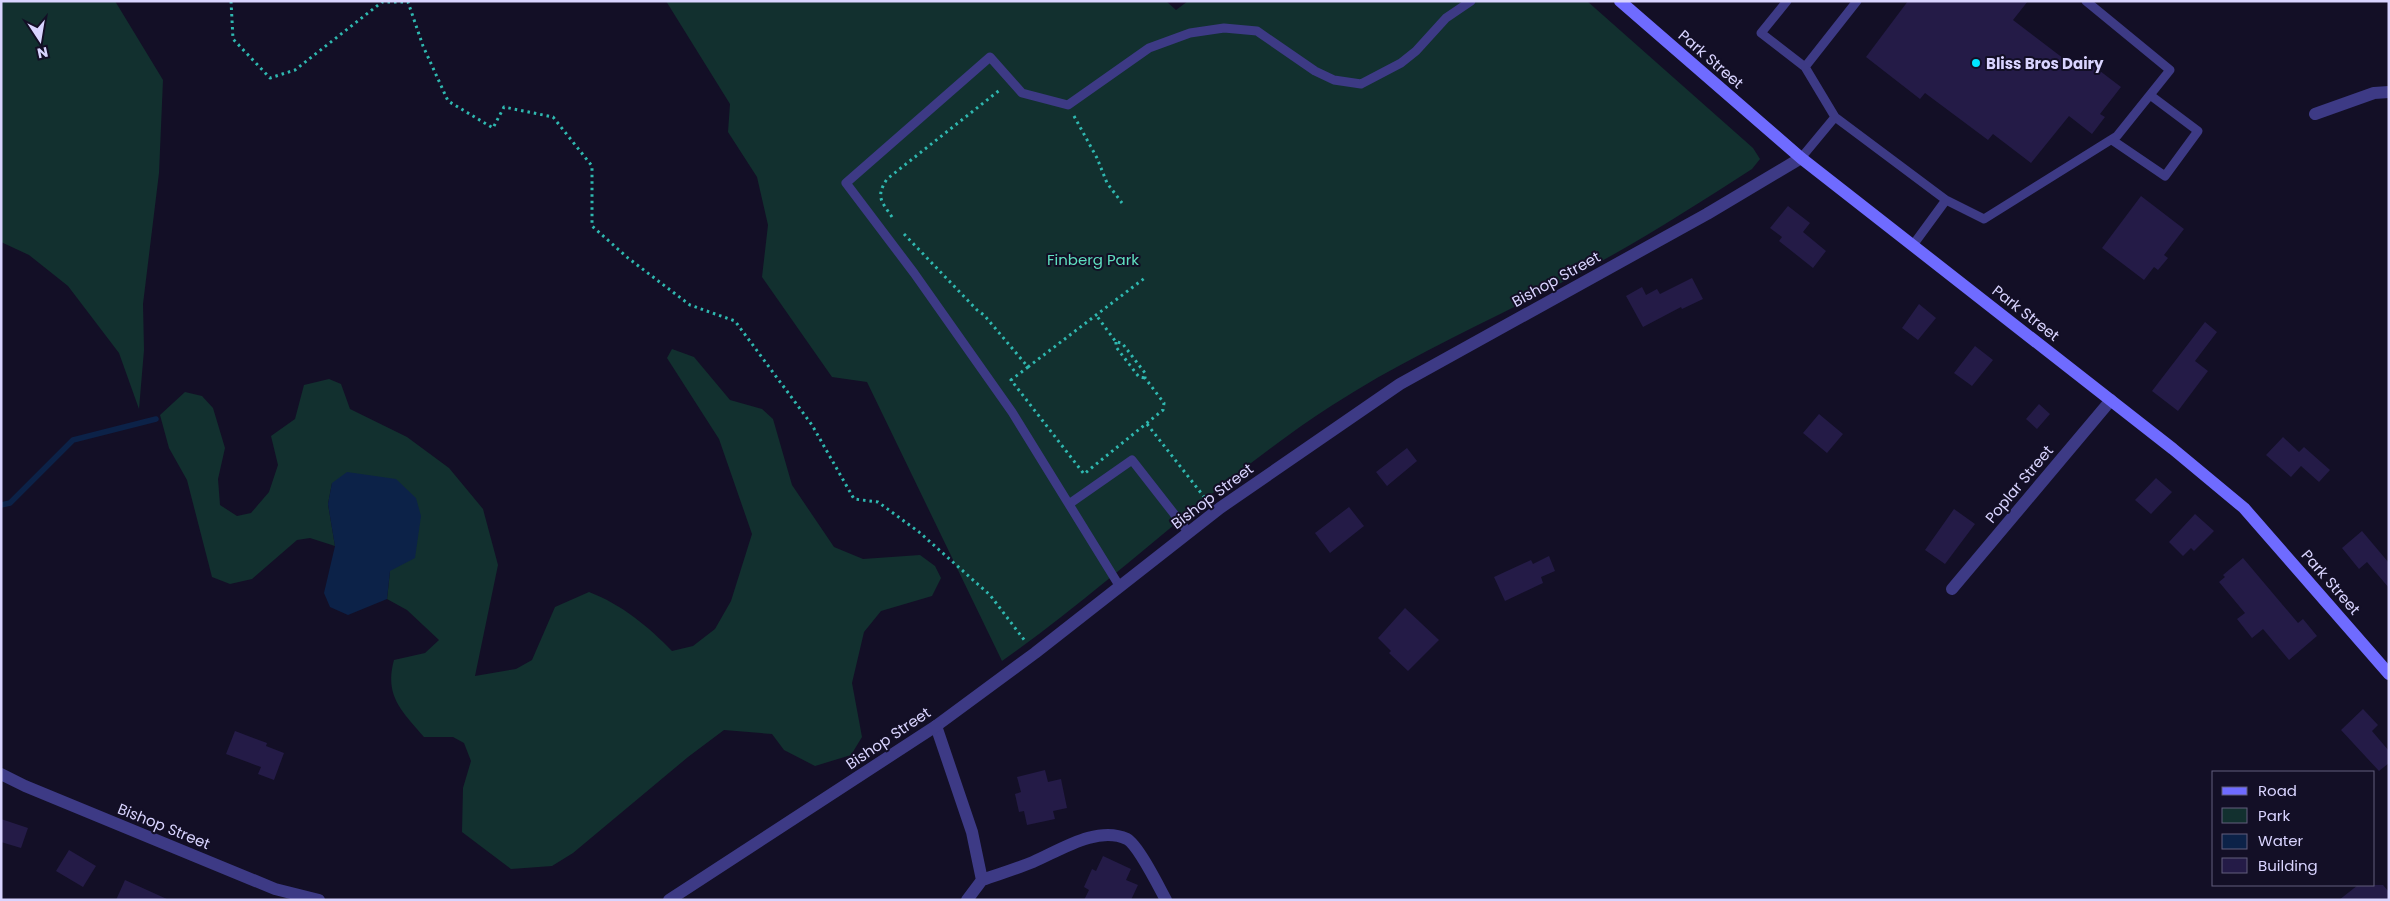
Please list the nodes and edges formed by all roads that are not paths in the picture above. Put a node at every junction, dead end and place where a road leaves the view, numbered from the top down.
1 (1471, 1) edge
2 (1620, 1) edge
3 (1787, 1) edge
4 (1856, 1) edge
5 (2086, 1) edge
6 (1805, 67) junction
7 (2389, 92) edge
8 (2150, 95) junction
9 (2315, 114) dead end
10 (1835, 117) junction
11 (2112, 140) junction
12 (1801, 158) junction
13 (1946, 200) junction
14 (1913, 245) junction
15 (2111, 400) junction
16 (1069, 504) junction
17 (1189, 533) junction
18 (1120, 587) junction
19 (1952, 590) dead end
20 (2389, 674) edge
21 (936, 726) junction
22 (1, 774) edge
23 (982, 880) junction
24 (319, 900) edge
25 (669, 900) edge
26 (967, 900) edge
27 (1166, 900) edge

1 - 16 lane
2 - 12 main road, Park Street
3 - 6 lane
4 - 6 lane
5 - 8 lane
6 - 10 lane
7 - 9 street
8 - 11 lane
8 - 11 lane
10 - 12 lane
10 - 13 lane
11 - 13 lane
12 - 14 main road, Park Street
12 - 17 street, Bishop Street
13 - 14 lane
14 - 15 main road, Park Street
15 - 19 street, Poplar Street
15 - 20 main road, Park Street
16 - 17 lane
16 - 18 lane
17 - 18 street, Bishop Street
18 - 21 street, Bishop Street
21 - 23 street
21 - 25 street, Bishop Street
22 - 24 street, Bishop Street
23 - 26 street
23 - 27 street

